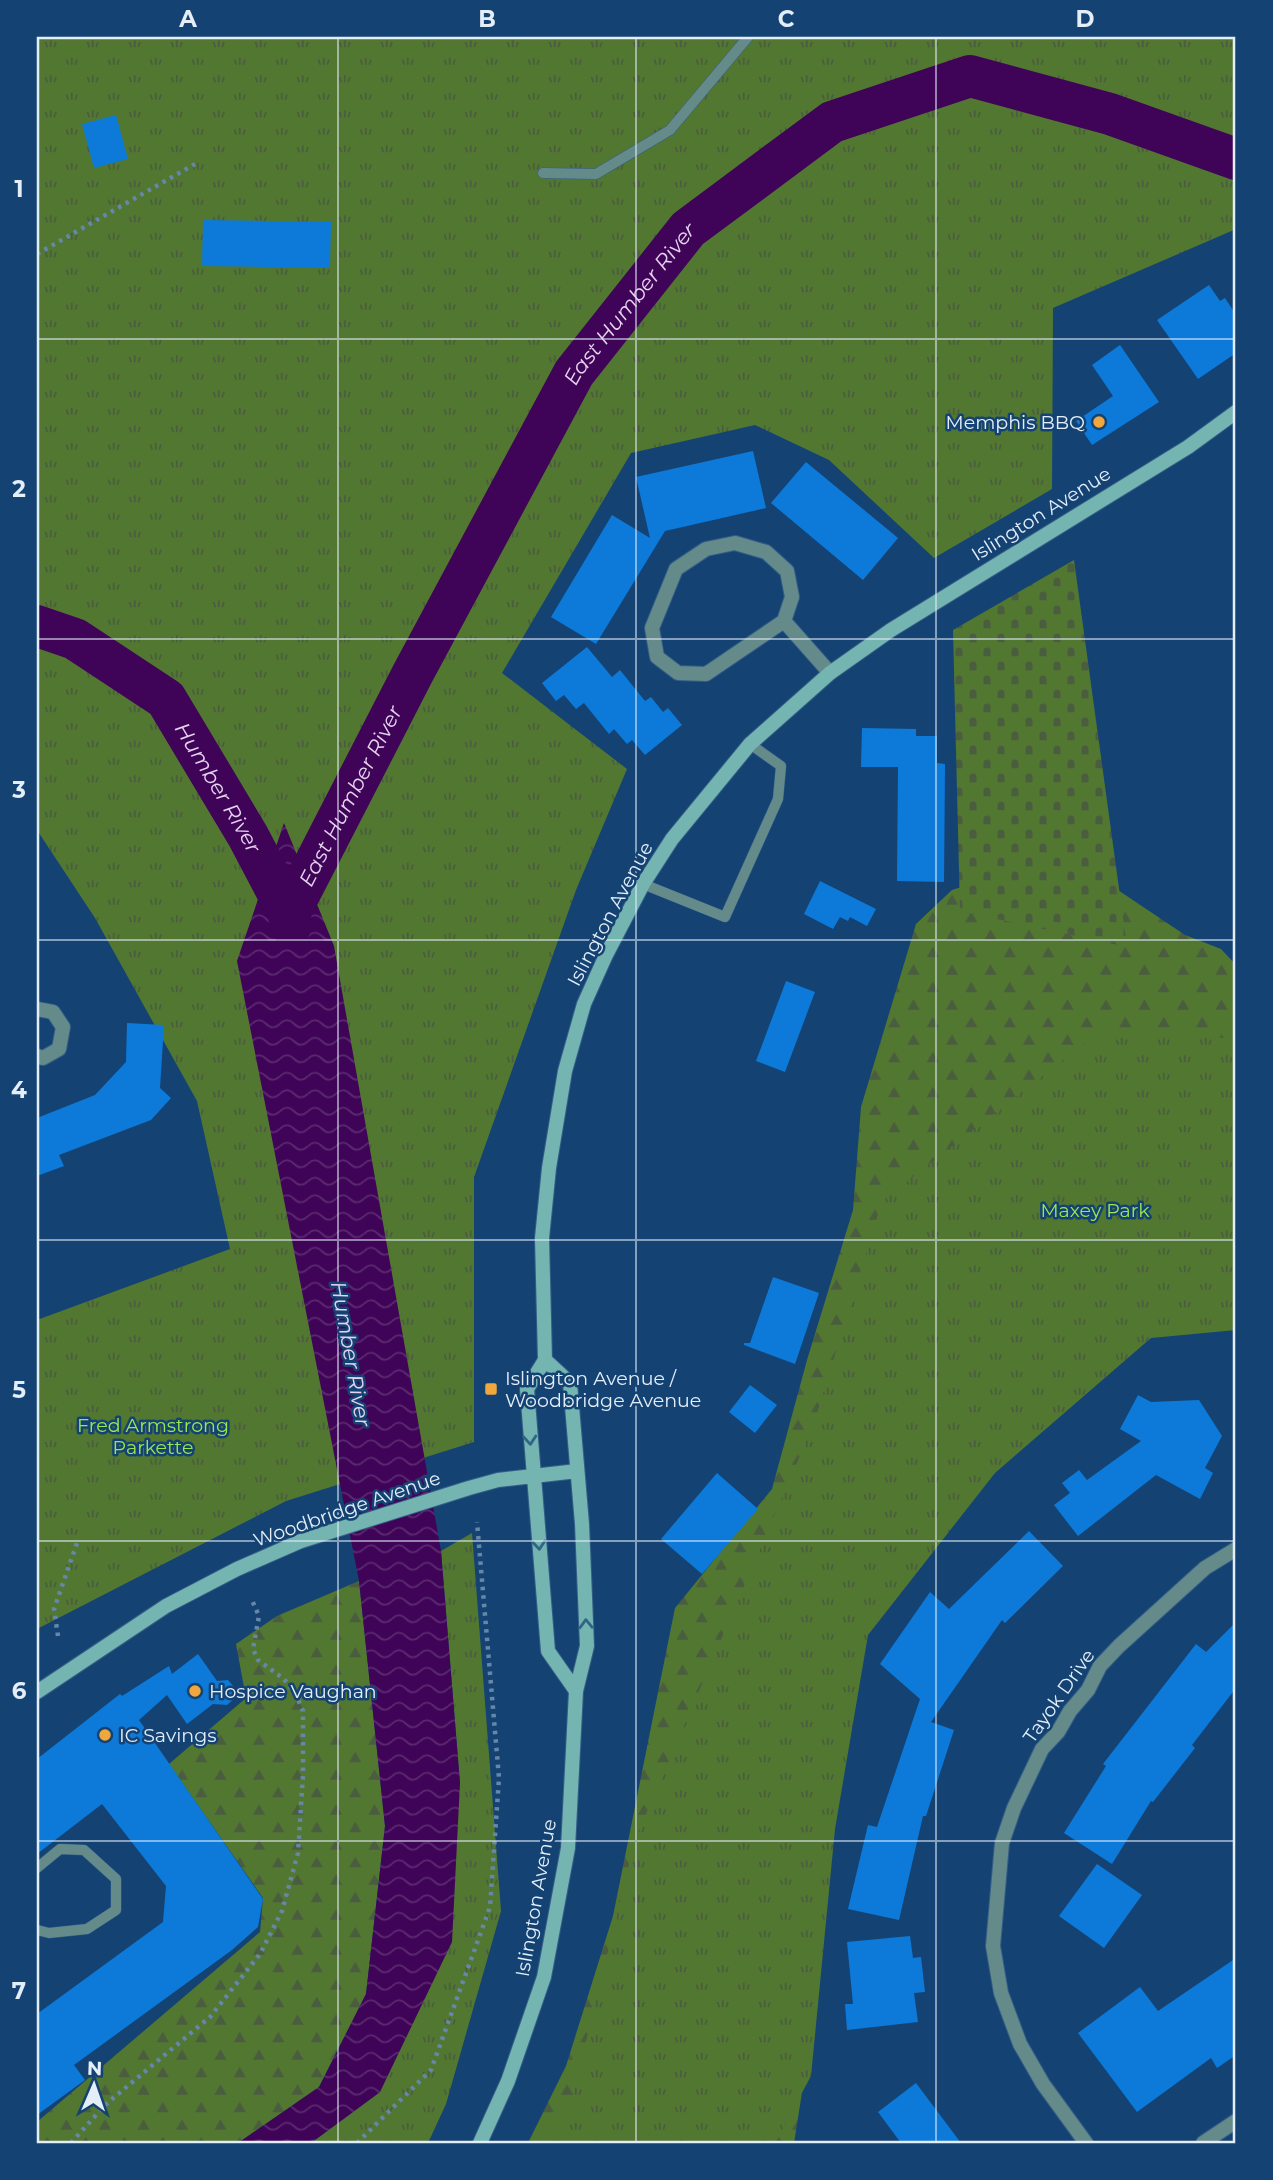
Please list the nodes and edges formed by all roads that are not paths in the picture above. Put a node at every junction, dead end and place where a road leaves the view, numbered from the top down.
1 (748, 37) edge
2 (543, 173) dead end
3 (1236, 412) edge
4 (784, 621) junction
5 (830, 673) junction
6 (750, 744) junction
7 (643, 884) junction
8 (37, 1009) edge
9 (37, 1056) edge
10 (545, 1360) junction
11 (577, 1471) junction
12 (533, 1476) junction
13 (1236, 1549) edge
14 (576, 1691) junction
15 (37, 1692) edge
16 (37, 1868) edge
17 (37, 1930) edge
18 (1236, 2121) edge
19 (480, 2143) edge
20 (1086, 2143) edge
21 (1203, 2143) edge

1 - 2 lane
3 - 5 main road, Islington Avenue
4 - 4 street
4 - 5 street
5 - 6 main road, Islington Avenue
6 - 7 main road, Islington Avenue
6 - 7 lane
7 - 10 main road, Islington Avenue
8 - 9 street
10 - 11 main road, Islington Avenue
10 -> 12 main road
11 - 12 main road, Woodbridge Avenue
14 -> 11 main road, Islington Avenue
12 -> 14 main road
12 - 15 main road, Woodbridge Avenue
13 - 20 street, Tayok Drive
14 - 19 main road, Islington Avenue
16 - 17 lane
18 - 21 street

